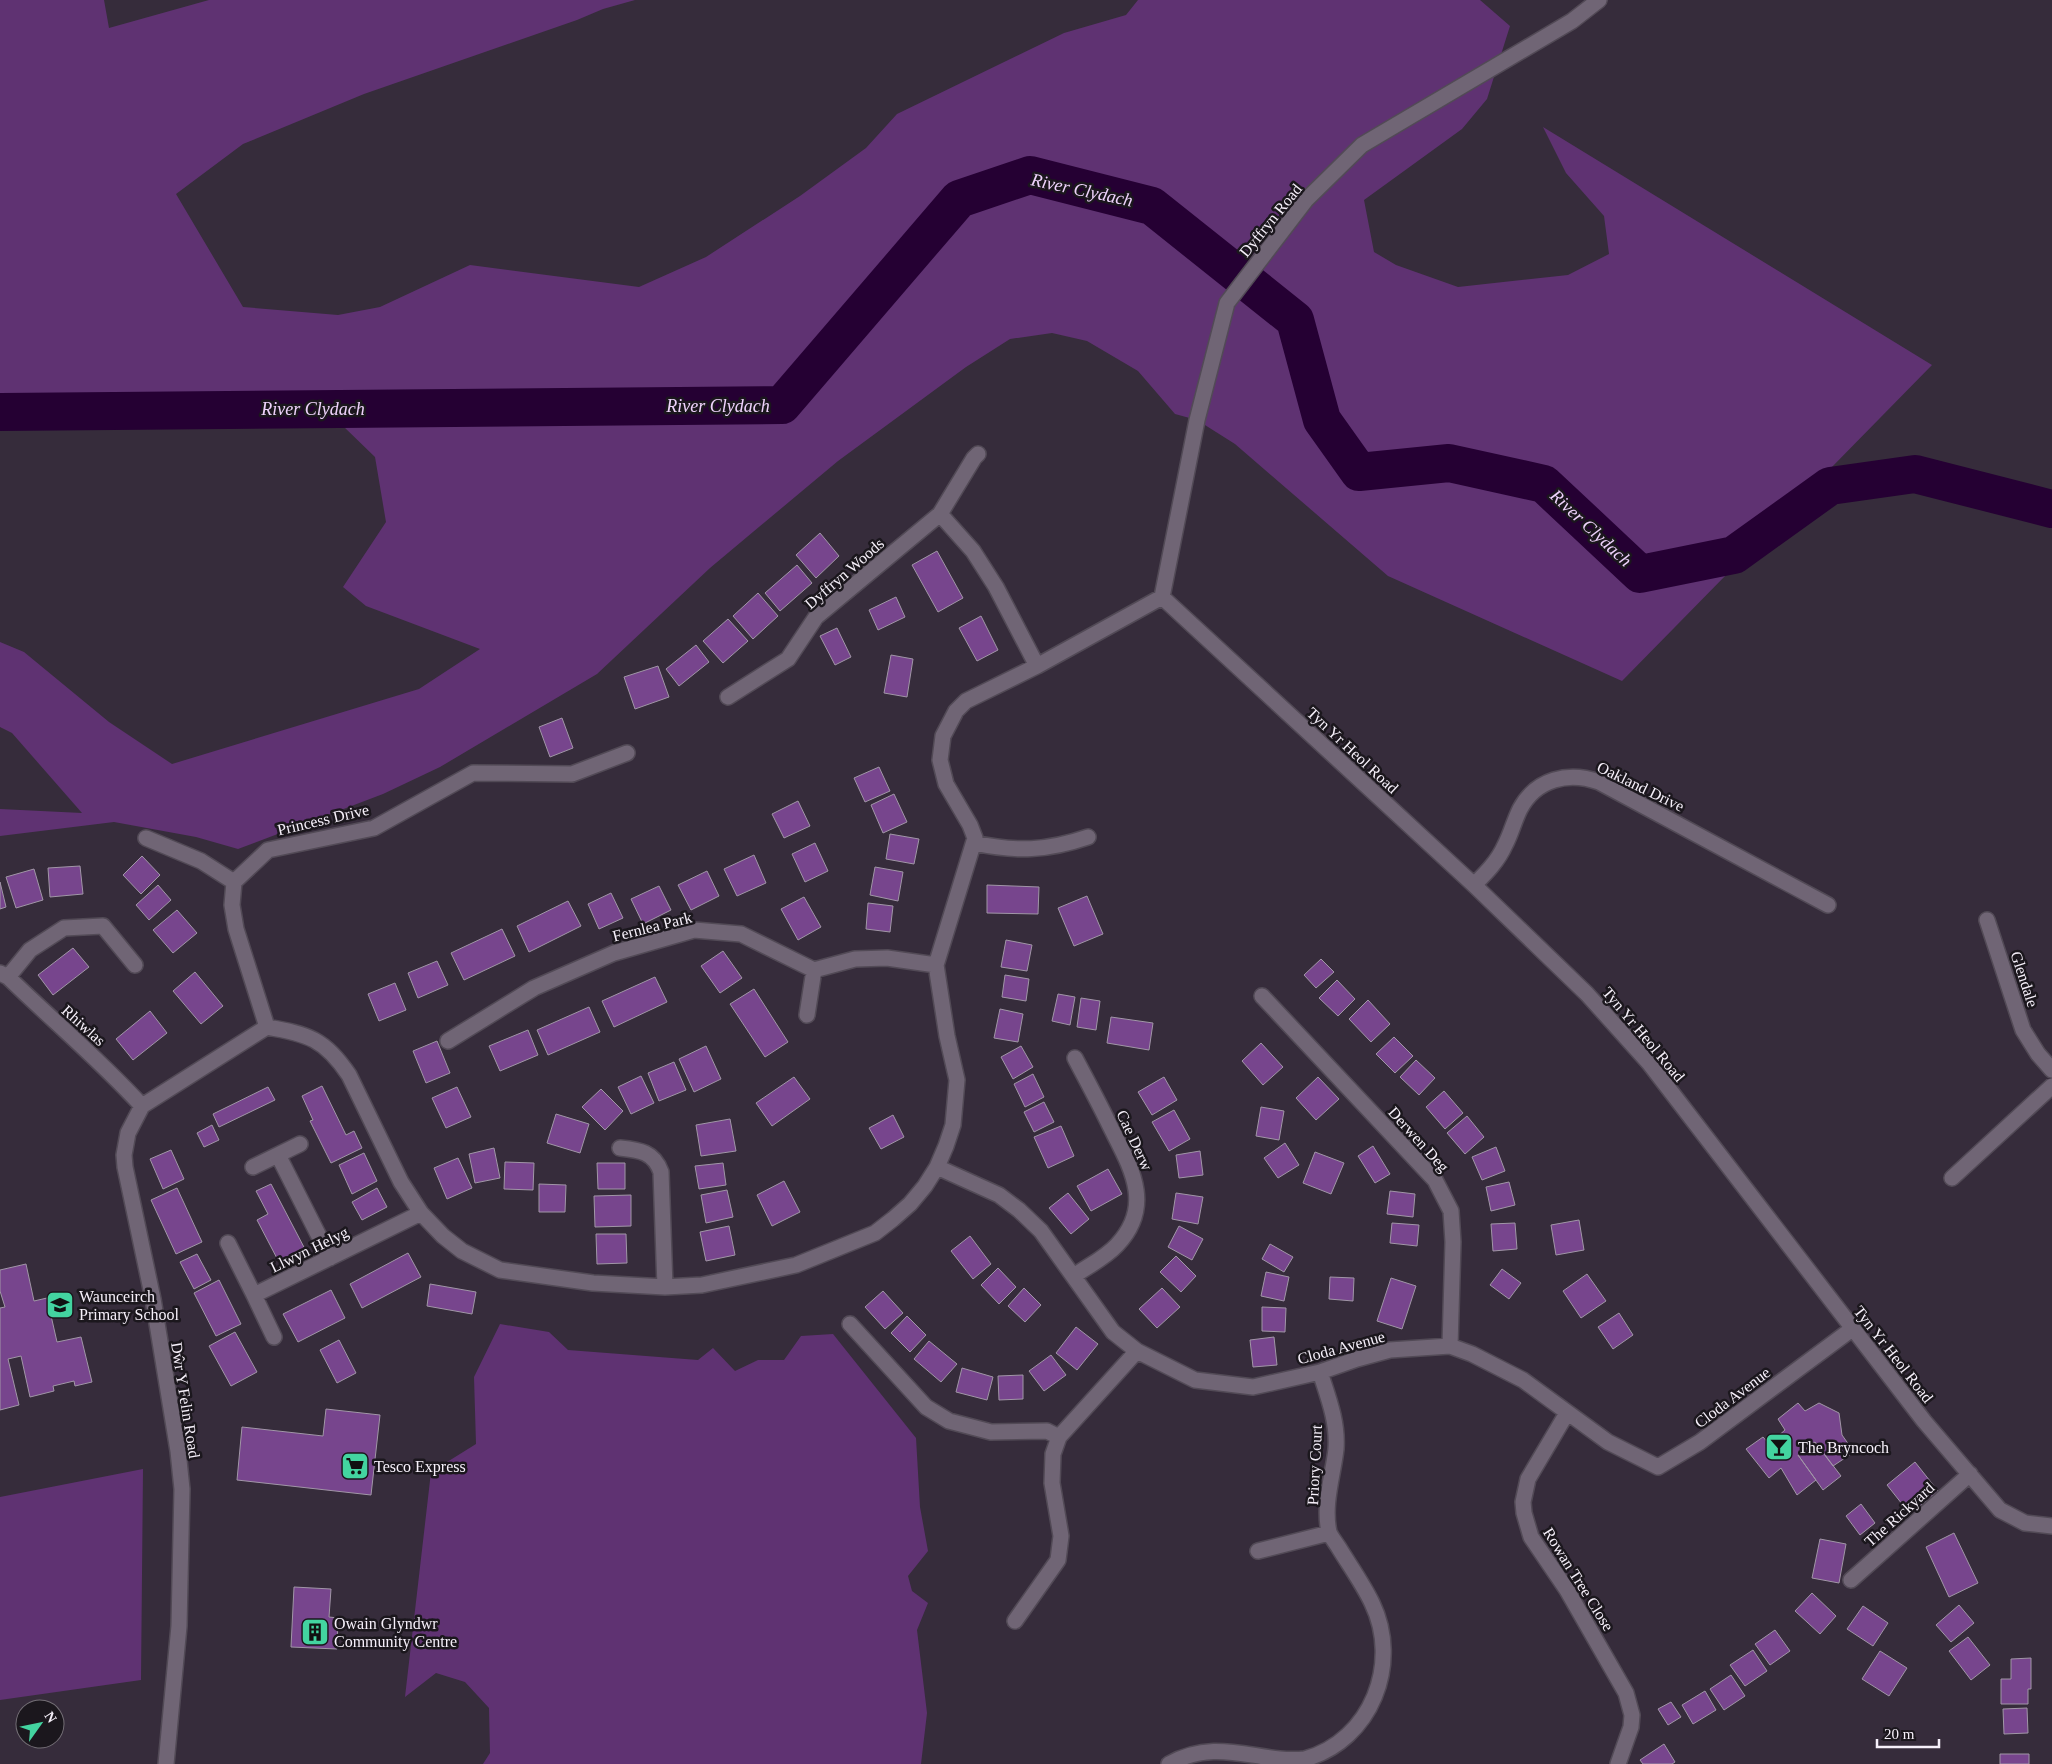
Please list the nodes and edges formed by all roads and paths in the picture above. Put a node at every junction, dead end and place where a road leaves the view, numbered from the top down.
1 (1599, 0) edge
2 (978, 454) dead end
3 (940, 514) junction
4 (1162, 597) junction
5 (1037, 666) junction
6 (728, 697) dead end
7 (627, 753) dead end
8 (1088, 837) dead end
9 (146, 838) dead end
10 (974, 843) junction
11 (234, 882) junction
12 (1474, 884) junction
13 (1828, 905) dead end
14 (1987, 920) dead end
15 (135, 965) dead end
16 (936, 965) junction
17 (814, 970) junction
18 (4, 975) edge
19 (1262, 996) dead end
20 (807, 1015) dead end
21 (267, 1027) junction
22 (448, 1041) dead end
23 (1075, 1058) dead end
24 (2052, 1070) edge
25 (2052, 1086) edge
26 (142, 1106) junction
27 (300, 1144) dead end
28 (620, 1148) dead end
29 (278, 1155) junction
30 (253, 1167) dead end
31 (937, 1167) junction
32 (1952, 1178) dead end
33 (421, 1213) junction
34 (228, 1243) dead end
35 (330, 1258) junction
36 (1074, 1276) junction
37 (665, 1287) junction
38 (254, 1295) junction
39 (850, 1324) dead end
40 (1852, 1329) junction
41 (274, 1336) dead end
42 (1450, 1346) junction
43 (1137, 1351) junction
44 (1320, 1372) junction
45 (1567, 1413) junction
46 (1059, 1437) junction
47 (1970, 1474) junction
48 (2052, 1526) edge
49 (1329, 1533) junction
50 (1258, 1551) dead end
51 (1851, 1580) dead end
52 (1015, 1621) dead end
53 (1290, 1763) edge
54 (166, 1764) edge
55 (1168, 1764) edge
56 (1618, 1764) edge

1 - 4 street, Dyffryn Road
2 - 3 street, Dyffryn Woods
3 - 5 street
3 - 6 street, Dyffryn Woods
4 - 5 street
4 - 12 street, Tyn Yr Heol Road
5 - 10 street
7 - 11 street, Princess Drive
8 - 10 street
9 - 11 street
10 - 16 street
11 - 21 street
12 - 13 street, Oakland Drive
12 - 40 street, Tyn Yr Heol Road
14 - 24 street, Glendale
15 - 18 street
16 - 17 street
16 - 31 street
17 - 20 street
17 - 22 street, Fernlea Park
18 - 26 street, Rhiwlas
19 - 42 street, Derwen Deg
21 - 26 street
21 - 33 street
23 - 36 street, Cae Derw
25 - 32 street
26 - 54 street, Dŵr Y Felin Road
27 - 29 street
28 - 37 street
29 - 30 street
29 - 35 street
31 - 36 street, Cloda Avenue
31 - 37 street
33 - 35 street, Llwyn Helyg
33 - 37 street
34 - 38 street
35 - 38 street, Llwyn Helyg
36 - 43 street, Cloda Avenue
38 - 41 street
39 - 46 street
40 - 45 street, Cloda Avenue
40 - 47 street, Tyn Yr Heol Road
42 - 44 street, Cloda Avenue
42 - 45 street, Cloda Avenue
43 - 44 street, Cloda Avenue
43 - 46 street
44 - 49 street, Priory Court
45 - 56 street, Rowan Tree Close
46 - 52 street
47 - 48 street, Tyn Yr Heol Road
47 - 51 street, The Rickyard
49 - 50 street
49 - 53 street
53 - 55 street

